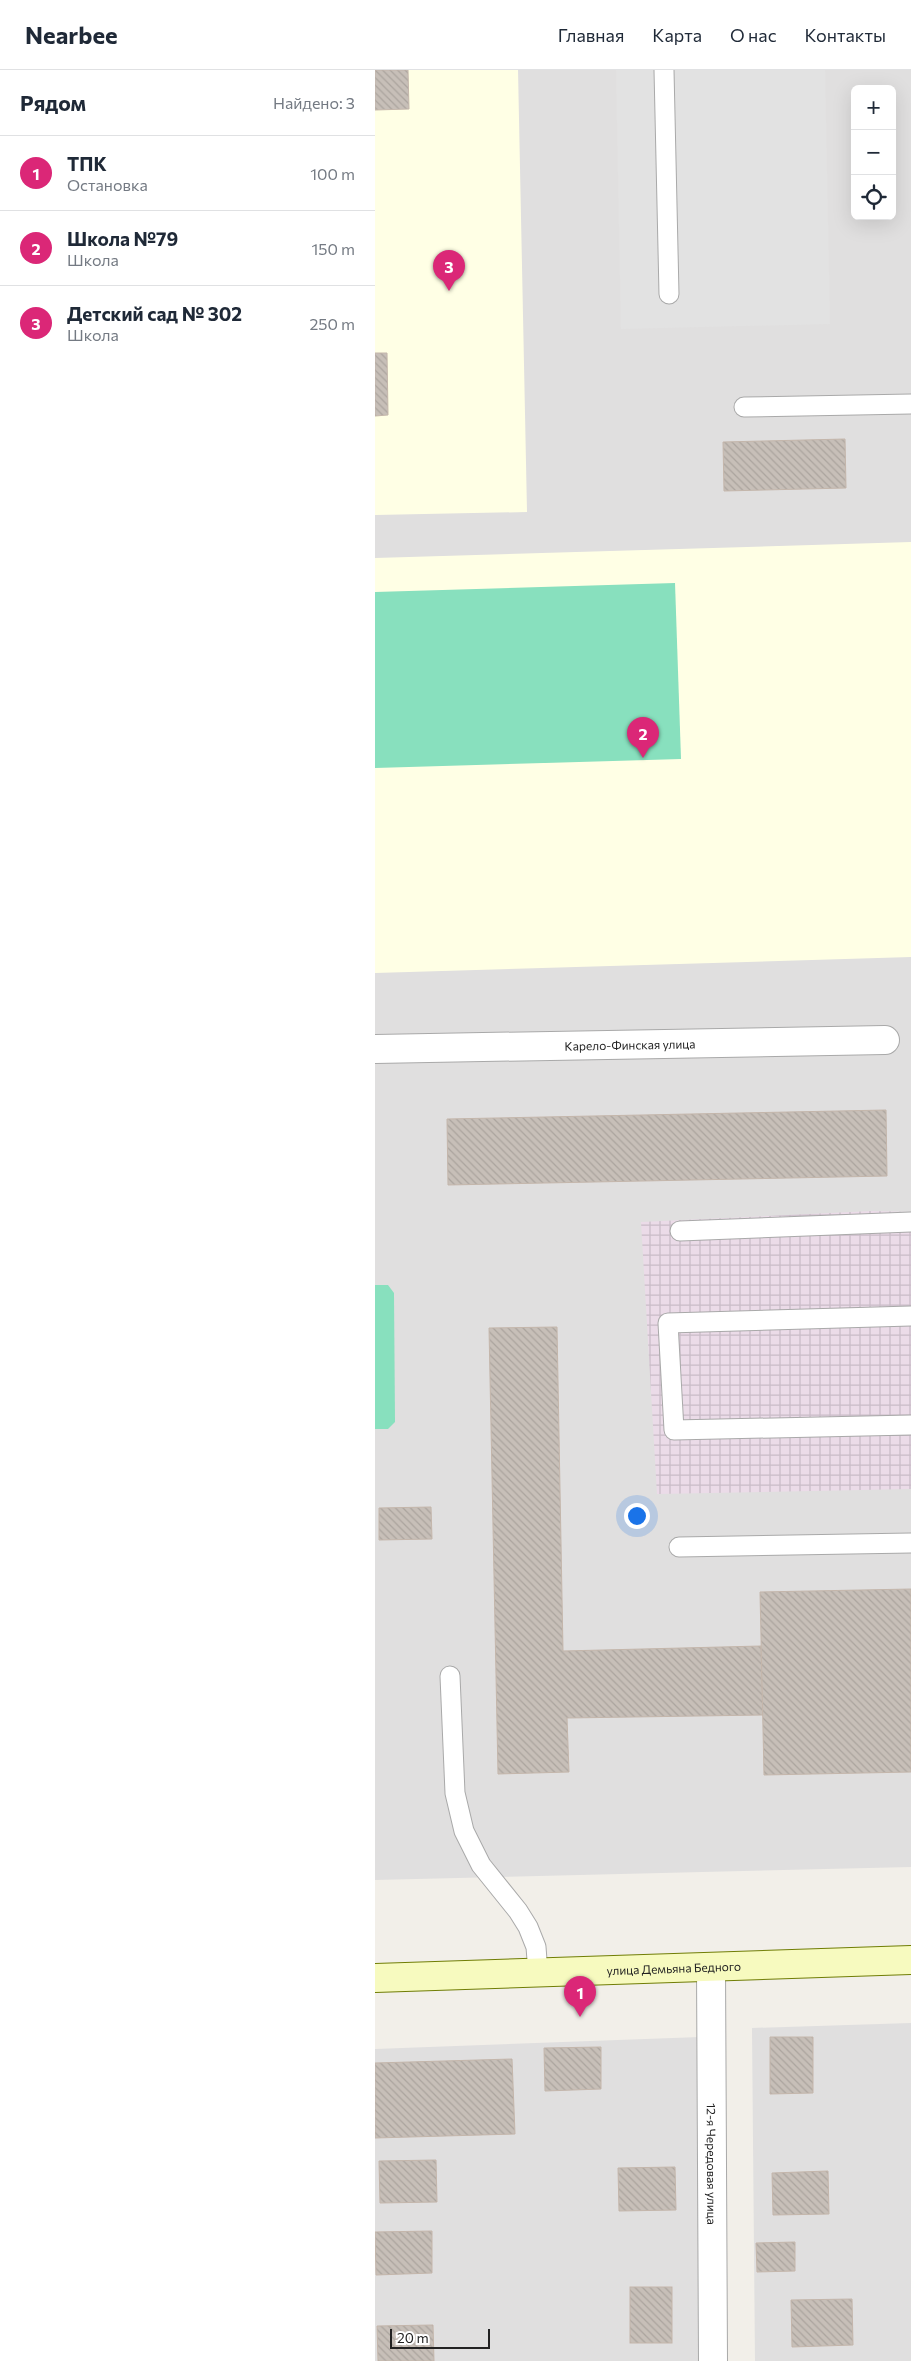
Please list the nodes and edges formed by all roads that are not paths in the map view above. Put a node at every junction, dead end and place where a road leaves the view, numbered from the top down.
1 (664, 70) edge
2 (669, 294) dead end
3 (911, 404) edge
4 (743, 407) dead end
5 (885, 1040) dead end
6 (375, 1049) edge
7 (911, 1222) edge
8 (680, 1231) dead end
9 (911, 1316) edge
10 (911, 1426) edge
11 (911, 1543) edge
12 (679, 1548) dead end
13 (450, 1676) dead end
14 (911, 1960) edge
15 (711, 1968) junction
16 (537, 1973) junction
17 (375, 1978) edge
18 (713, 2361) edge

1 - 2 lane
3 - 4 lane
5 - 6 street, Карело-Финская улица
7 - 8 lane
9 - 10 lane
11 - 12 lane
13 - 16 lane
14 - 15 main road, улица Демьяна Бедного
15 - 16 main road, улица Демьяна Бедного
15 - 18 street, 12-я Чередовая улица
16 - 17 main road, улица Демьяна Бедного

